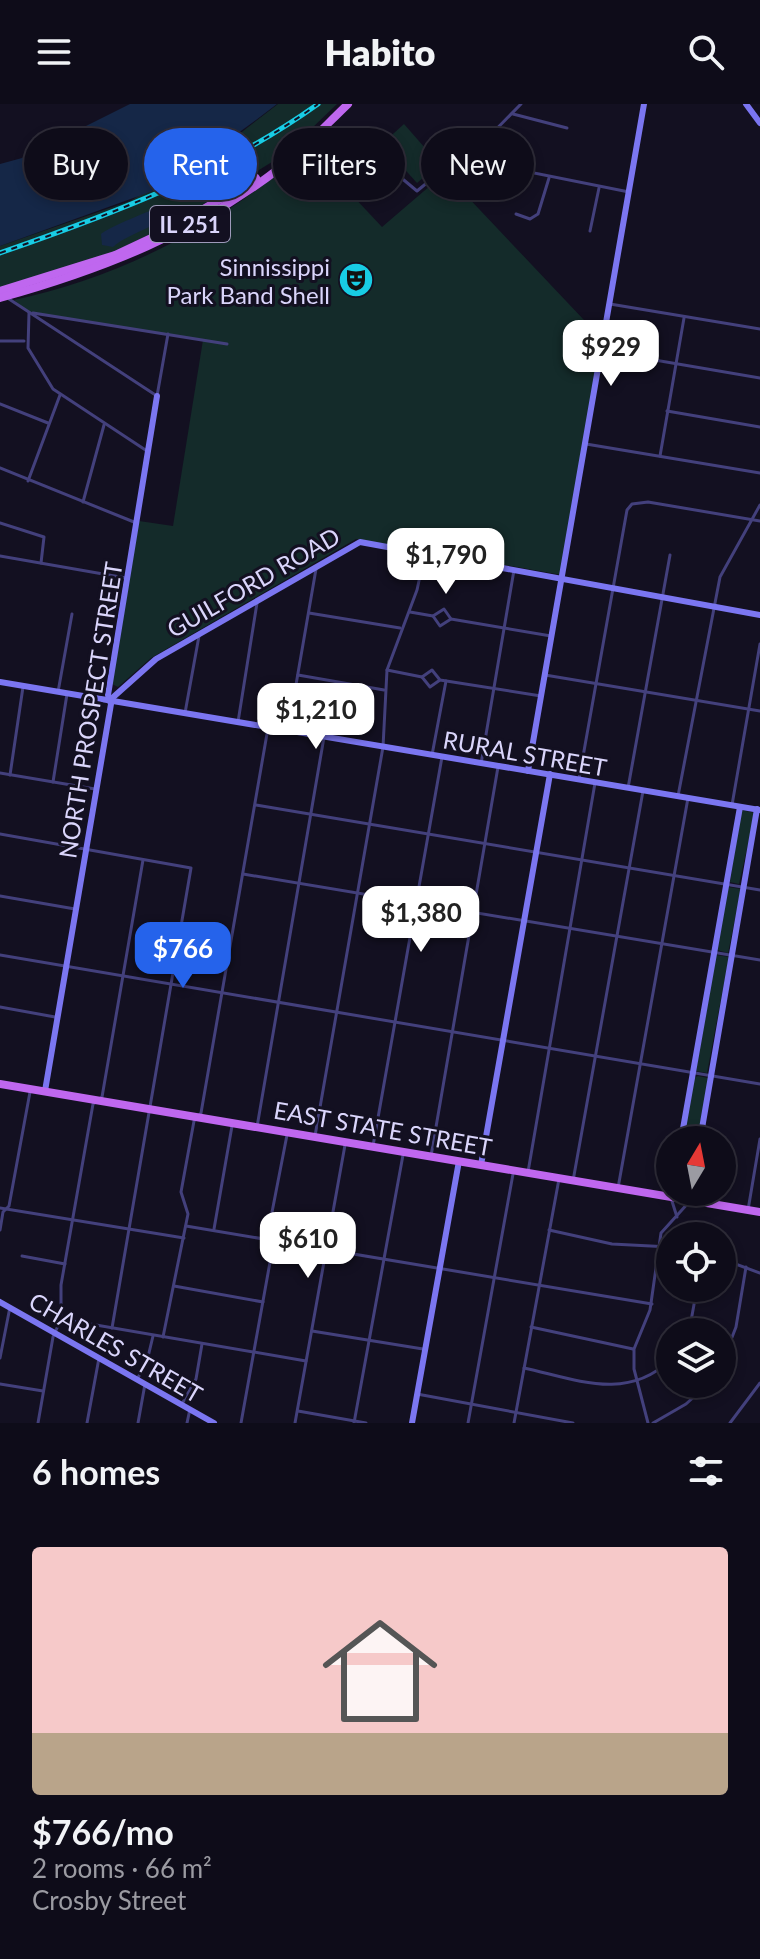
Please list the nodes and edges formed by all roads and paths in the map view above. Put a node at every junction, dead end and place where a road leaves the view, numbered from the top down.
1 (340, 104) edge
2 (349, 104) edge
3 (521, 104) edge
4 (644, 104) edge
5 (746, 104) edge
6 (513, 114) junction
7 (758, 117) edge
8 (330, 121) junction
9 (499, 128) edge
10 (567, 128) dead end
11 (534, 175) edge
12 (549, 178) junction
13 (421, 188) edge
14 (599, 188) junction
15 (629, 192) junction
16 (516, 214) dead end
17 (590, 231) dead end
18 (3, 294) edge
19 (610, 304) junction
20 (29, 313) junction
21 (684, 316) junction
22 (760, 329) edge
23 (168, 334) junction
24 (0, 341) edge
25 (26, 341) junction
26 (227, 344) dead end
27 (602, 351) junction
28 (676, 365) junction
29 (760, 378) edge
30 (60, 395) junction
31 (157, 396) junction
32 (2, 405) edge
33 (667, 411) junction
34 (0, 413) edge
35 (49, 424) junction
36 (104, 424) junction
37 (760, 427) edge
38 (586, 444) junction
39 (148, 452) junction
40 (660, 456) junction
41 (0, 468) edge
42 (760, 473) edge
43 (28, 481) junction
44 (83, 502) junction
45 (760, 505) edge
46 (754, 520) junction
47 (760, 521) edge
48 (0, 523) edge
49 (137, 523) junction
50 (425, 552) junction
51 (670, 555) dead end
52 (0, 556) edge
53 (41, 563) junction
54 (317, 565) junction
55 (515, 568) junction
56 (563, 578) junction
57 (127, 579) junction
58 (611, 587) junction
59 (660, 597) junction
60 (257, 600) junction
61 (712, 606) junction
62 (410, 612) junction
63 (309, 613) junction
64 (72, 614) dead end
65 (760, 615) edge
66 (433, 616) junction
67 (451, 619) junction
68 (401, 628) junction
69 (504, 628) junction
70 (199, 636) junction
71 (552, 636) junction
72 (760, 644) edge
73 (387, 670) junction
74 (298, 675) junction
75 (545, 675) junction
76 (422, 677) junction
77 (440, 680) junction
78 (446, 681) junction
79 (0, 682) edge
80 (595, 683) junction
81 (23, 686) junction
82 (494, 688) junction
83 (384, 690) junction
84 (58, 692) junction
85 (644, 693) junction
86 (67, 694) junction
87 (541, 696) junction
88 (110, 700) junction
89 (695, 700) junction
90 (749, 709) junction
91 (760, 711) edge
92 (185, 713) junction
93 (238, 722) junction
94 (268, 728) junction
95 (288, 731) junction
96 (324, 737) junction
97 (383, 747) junction
98 (432, 755) junction
99 (442, 757) junction
100 (481, 764) junction
101 (498, 767) junction
102 (528, 771) junction
103 (0, 773) edge
104 (550, 774) junction
105 (10, 775) junction
106 (579, 779) junction
107 (53, 782) junction
108 (595, 783) junction
109 (628, 788) junction
110 (98, 789) junction
111 (643, 791) junction
112 (678, 796) junction
113 (689, 798) junction
114 (256, 805) junction
115 (736, 806) junction
116 (759, 809) edge
117 (312, 814) junction
118 (370, 825) junction
119 (0, 834) edge
120 (427, 834) junction
121 (485, 844) junction
122 (87, 850) junction
123 (537, 852) junction
124 (143, 860) junction
125 (582, 860) junction
126 (630, 868) junction
127 (243, 874) junction
128 (675, 876) junction
129 (301, 884) junction
130 (726, 884) junction
131 (744, 887) junction
132 (760, 890) edge
133 (359, 894) junction
134 (0, 896) edge
135 (416, 903) junction
136 (76, 910) junction
137 (472, 911) junction
138 (525, 920) junction
139 (571, 928) junction
140 (618, 936) junction
141 (663, 944) junction
142 (714, 953) junction
143 (0, 955) edge
144 (732, 956) junction
145 (760, 960) edge
146 (67, 966) junction
147 (123, 976) junction
148 (170, 984) junction
149 (222, 994) junction
150 (280, 1004) junction
151 (0, 1007) edge
152 (337, 1014) junction
153 (57, 1017) junction
154 (395, 1023) junction
155 (452, 1033) junction
156 (503, 1042) junction
157 (549, 1050) junction
158 (596, 1058) junction
159 (641, 1065) junction
160 (693, 1073) junction
161 (711, 1076) junction
162 (0, 1084) edge
163 (760, 1084) edge
164 (31, 1089) junction
165 (45, 1091) junction
166 (100, 1099) junction
167 (151, 1108) junction
168 (197, 1117) junction
169 (233, 1123) junction
170 (684, 1126) edge
171 (702, 1126) edge
172 (257, 1127) junction
173 (287, 1132) junction
174 (315, 1136) junction
175 (760, 1139) edge
176 (346, 1141) junction
177 (373, 1146) junction
178 (404, 1151) junction
179 (431, 1156) junction
180 (459, 1161) junction
181 (481, 1165) junction
182 (514, 1170) junction
183 (528, 1172) junction
184 (559, 1178) junction
185 (573, 1181) junction
186 (618, 1188) junction
187 (656, 1192) edge
188 (675, 1206) edge
189 (684, 1206) edge
190 (732, 1206) edge
191 (0, 1208) edge
192 (6, 1209) junction
193 (748, 1210) junction
194 (760, 1212) edge
195 (677, 1217) junction
196 (73, 1220) junction
197 (672, 1222) edge
198 (186, 1226) junction
199 (0, 1230) edge
200 (129, 1230) junction
201 (214, 1230) junction
202 (549, 1230) junction
203 (184, 1238) junction
204 (267, 1239) junction
205 (274, 1240) junction
206 (656, 1246) edge
207 (327, 1251) junction
208 (22, 1256) dead end
209 (656, 1258) edge
210 (384, 1259) junction
211 (65, 1264) junction
212 (736, 1264) edge
213 (746, 1267) junction
214 (440, 1268) junction
215 (760, 1273) edge
216 (494, 1277) junction
217 (539, 1285) junction
218 (174, 1286) junction
219 (0, 1302) edge
220 (263, 1302) junction
221 (652, 1304) junction
222 (10, 1307) junction
223 (61, 1319) junction
224 (3, 1324) edge
225 (531, 1327) junction
226 (736, 1327) edge
227 (112, 1328) junction
228 (312, 1331) junction
229 (56, 1333) junction
230 (153, 1336) junction
231 (163, 1337) junction
232 (369, 1340) junction
233 (202, 1344) junction
234 (425, 1349) junction
235 (634, 1349) junction
236 (254, 1352) junction
237 (0, 1358) edge
238 (99, 1358) junction
239 (306, 1361) junction
240 (524, 1368) junction
241 (656, 1372) edge
242 (137, 1380) junction
243 (636, 1382) junction
244 (760, 1383) edge
245 (0, 1384) edge
246 (145, 1384) junction
247 (43, 1391) junction
248 (417, 1394) junction
249 (693, 1398) edge
250 (472, 1403) junction
251 (182, 1405) junction
252 (190, 1409) junction
253 (517, 1410) junction
254 (298, 1411) junction
255 (354, 1422) edge
256 (38, 1423) edge
257 (87, 1423) edge
258 (138, 1423) edge
259 (187, 1423) edge
260 (214, 1423) edge
261 (241, 1423) edge
262 (295, 1423) edge
263 (366, 1423) edge
264 (412, 1423) edge
265 (468, 1423) edge
266 (514, 1423) edge
267 (573, 1423) edge
268 (650, 1423) edge
269 (730, 1423) edge

1 - 18 main road, IL 251
2 - 8 main road
3 - 6 street
4 - 15 street
5 - 7 street
6 - 9 street
6 - 10 street
8 - 13 street
8 - 18 main road, IL 251
11 - 12 street
12 - 14 street
12 - 16 street
14 - 15 street
14 - 17 street
15 - 19 street
18 - 20 street
19 - 21 street
19 - 27 street
20 - 23 street
20 - 25 street
20 - 31 street
21 - 22 street
21 - 28 street
23 - 26 street
23 - 31 street, NORTH PROSPECT STREET
24 - 25 street
25 - 30 street
27 - 28 street
27 - 38 street
28 - 29 street
28 - 33 street
30 - 35 street
30 - 36 street
31 - 39 street, NORTH PROSPECT STREET
32 - 34 street
32 - 35 street
33 - 37 street
33 - 40 street
35 - 43 street
36 - 39 street
36 - 44 street
38 - 40 street
38 - 56 street
39 - 49 street, NORTH PROSPECT STREET
40 - 42 street
41 - 43 street
43 - 44 street
44 - 49 street
45 - 46 street
46 - 47 street
46 - 58 street
46 - 61 street
48 - 53 street
49 - 57 street, NORTH PROSPECT STREET
50 - 54 street, GUILFORD ROAD
50 - 55 street, GUILFORD ROAD
50 - 62 street
51 - 59 street
52 - 53 street
53 - 57 street
54 - 60 street, GUILFORD ROAD
54 - 63 street
55 - 56 street, GUILFORD ROAD
55 - 69 street
56 - 58 street, GUILFORD ROAD
56 - 71 street
57 - 88 street, NORTH PROSPECT STREET
58 - 59 street, GUILFORD ROAD
58 - 80 street
59 - 61 street, GUILFORD ROAD
59 - 85 street
60 - 70 street, GUILFORD ROAD
60 - 93 street
61 - 65 street, GUILFORD ROAD
61 - 89 street
62 - 66 street
62 - 68 street
63 - 68 street
63 - 74 street
64 - 84 street
66 - 67 street
66 - 67 street
67 - 69 street
68 - 73 street
69 - 71 street
69 - 82 street
70 - 88 street, GUILFORD ROAD
70 - 92 street
71 - 75 street
72 - 90 street
73 - 76 street
73 - 83 street
74 - 83 street
74 - 95 street
75 - 80 street
75 - 87 street
76 - 77 street
76 - 77 street
77 - 78 street
78 - 82 street
78 - 98 street
79 - 81 street, RURAL STREET
80 - 85 street
80 - 106 street
81 - 84 street, RURAL STREET
81 - 105 street
82 - 87 street
82 - 100 street
83 - 97 street
84 - 86 street, RURAL STREET
85 - 89 street
85 - 109 street
86 - 88 street, RURAL STREET
86 - 107 street
87 - 102 street
88 - 92 street, RURAL STREET
88 - 110 street, NORTH PROSPECT STREET
89 - 90 street
89 - 112 street
90 - 91 street
90 - 115 street
92 - 93 street, RURAL STREET
93 - 94 street, RURAL STREET
94 - 95 street, RURAL STREET
94 - 114 street
95 - 96 street, RURAL STREET
96 - 97 street, RURAL STREET
96 - 117 street
97 - 98 street, RURAL STREET
97 - 118 street
98 - 99 street, RURAL STREET
99 - 100 street, RURAL STREET
99 - 120 street
100 - 101 street, RURAL STREET
101 - 102 street, RURAL STREET
101 - 121 street
102 - 104 street, RURAL STREET
103 - 105 street
104 - 106 street, RURAL STREET
104 - 123 street
105 - 107 street
106 - 108 street, RURAL STREET
107 - 110 street
108 - 109 street, RURAL STREET
108 - 125 street
109 - 111 street, RURAL STREET
110 - 122 street, NORTH PROSPECT STREET
111 - 112 street, RURAL STREET
111 - 126 street
112 - 113 street, RURAL STREET
113 - 115 street, RURAL STREET
113 - 128 street
114 - 117 street
114 - 127 street
115 - 116 street, RURAL STREET
115 - 130 street
116 - 131 street
117 - 118 street
117 - 129 street
118 - 120 street
118 - 133 street
119 - 122 street
120 - 121 street
120 - 135 street
121 - 123 street
121 - 137 street
122 - 124 street
122 - 136 street, NORTH PROSPECT STREET
123 - 125 street
123 - 138 street
124 - 147 street
124 - 148 street
125 - 126 street
125 - 139 street
126 - 128 street
126 - 140 street
127 - 129 street
127 - 149 street
128 - 130 street
128 - 141 street
129 - 133 street
129 - 150 street
130 - 131 street
130 - 142 street
131 - 132 street
131 - 144 street
133 - 135 street
133 - 152 street
134 - 136 street
135 - 137 street
135 - 154 street
136 - 146 street, NORTH PROSPECT STREET
137 - 138 street
137 - 155 street
138 - 139 street
138 - 156 street
139 - 140 street
139 - 157 street
140 - 141 street
140 - 158 street
141 - 142 street
141 - 159 street
142 - 144 street
142 - 160 street
143 - 146 street
144 - 145 street
144 - 161 street
146 - 147 street
146 - 153 street, NORTH PROSPECT STREET
147 - 148 street
147 - 166 street
148 - 149 street
148 - 167 street
149 - 150 street
149 - 168 street
150 - 152 street
150 - 172 street
151 - 153 street
152 - 154 street
152 - 174 street
153 - 165 street, NORTH PROSPECT STREET
154 - 155 street
154 - 177 street
155 - 156 street
155 - 179 street
156 - 157 street
156 - 181 street
157 - 158 street
157 - 183 street
158 - 159 street
158 - 185 street
159 - 160 street
159 - 186 street
160 - 161 street
160 - 170 street
161 - 163 street
161 - 171 street
162 - 164 main road, EAST STATE STREET
164 - 165 main road, EAST STATE STREET
164 - 192 street
165 - 166 main road, EAST STATE STREET
166 - 167 main road, EAST STATE STREET
166 - 196 street
167 - 168 main road, EAST STATE STREET
167 - 200 street
168 - 169 main road, EAST STATE STREET
168 - 198 street
169 - 172 main road, EAST STATE STREET
169 - 201 street
172 - 173 main road, EAST STATE STREET
173 - 174 main road, EAST STATE STREET
173 - 204 street
174 - 176 main road, EAST STATE STREET
175 - 193 street
176 - 177 main road, EAST STATE STREET
176 - 207 street
177 - 178 main road, EAST STATE STREET
178 - 179 main road, EAST STATE STREET
178 - 210 street
179 - 180 main road, EAST STATE STREET
180 - 181 main road, EAST STATE STREET
180 - 214 street
181 - 182 main road, EAST STATE STREET
182 - 183 main road, EAST STATE STREET
182 - 216 street
183 - 184 main road, EAST STATE STREET
184 - 185 main road, EAST STATE STREET
184 - 202 street
185 - 186 main road, EAST STATE STREET
186 - 187 main road, EAST STATE STREET
188 - 195 street
189 - 195 street
190 - 193 main road, EAST STATE STREET
191 - 192 street
192 - 196 street
192 - 199 street
193 - 194 main road, EAST STATE STREET
195 - 197 street
196 - 200 street
196 - 211 street
198 - 201 street
198 - 203 street
200 - 203 street
200 - 227 street
201 - 204 street
202 - 206 street
202 - 217 street
203 - 218 street
204 - 205 street
205 - 207 street
205 - 220 street
207 - 210 street
207 - 228 street
208 - 211 street
209 - 221 street
210 - 214 street
210 - 232 street
211 - 223 street
212 - 213 street
213 - 215 street
213 - 226 street
214 - 216 street
214 - 234 street
216 - 217 street
216 - 250 street
217 - 221 street
217 - 225 street
218 - 220 street
218 - 231 street
219 - 222 street, CHARLES STREET
220 - 236 street
221 - 235 street
222 - 224 street
222 - 229 street, CHARLES STREET
223 - 227 street
223 - 229 street
224 - 237 street
225 - 235 street
225 - 240 street
227 - 230 street
228 - 232 street
228 - 239 street
229 - 238 street, CHARLES STREET
229 - 247 street
230 - 231 street
230 - 242 street
231 - 233 street
232 - 234 street
232 - 255 street
233 - 236 street
233 - 251 street
234 - 248 street
235 - 243 street
236 - 239 street
236 - 261 street
238 - 242 street, CHARLES STREET
238 - 257 street
239 - 254 street
240 - 243 street
240 - 253 street
241 - 243 street
242 - 246 street, CHARLES STREET
243 - 268 street
244 - 269 street
245 - 247 street
246 - 251 street, CHARLES STREET
246 - 258 street
247 - 256 street
248 - 250 street
248 - 264 street
249 - 268 street
250 - 253 street
250 - 265 street
251 - 252 street, CHARLES STREET
252 - 259 street
252 - 260 street, CHARLES STREET
253 - 266 street
253 - 267 street
254 - 255 street
254 - 262 street
255 - 263 street

